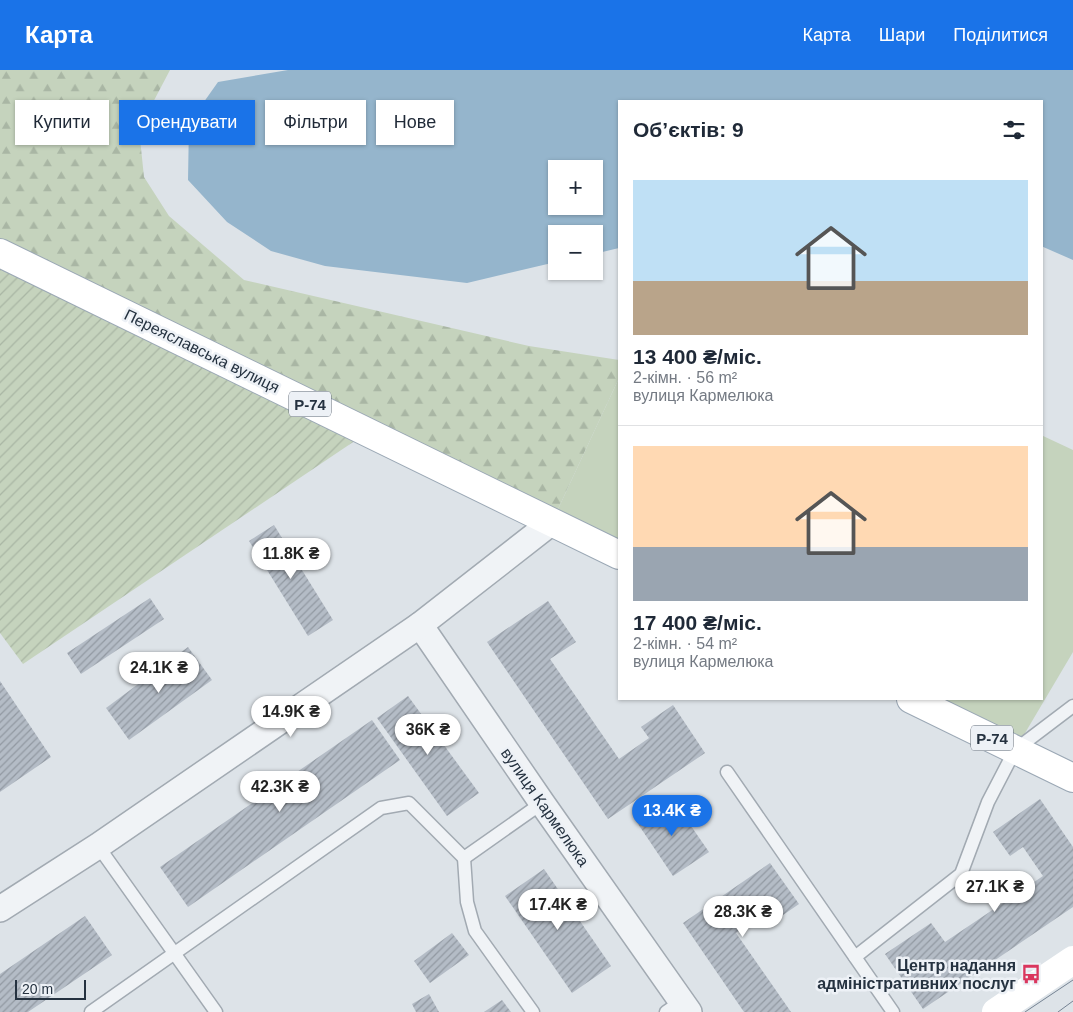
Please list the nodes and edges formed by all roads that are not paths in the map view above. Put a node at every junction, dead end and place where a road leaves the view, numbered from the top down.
1 (0, 253) edge
2 (552, 522) junction
3 (618, 555) edge
4 (420, 625) junction
5 (913, 700) edge
6 (1073, 706) edge
7 (1015, 750) junction
8 (727, 772) dead end
9 (1073, 778) edge
10 (542, 803) junction
11 (98, 846) junction
12 (464, 858) junction
13 (0, 909) edge
14 (175, 953) junction
15 (855, 957) junction
16 (1073, 960) edge
17 (679, 1008) edge
18 (91, 1012) edge
19 (216, 1012) edge
20 (533, 1012) edge
21 (893, 1012) edge
22 (996, 1012) edge

1 - 2 main road, Переяславська вулиця / Р-74
2 - 3 main road, Переяславська вулиця / Р-74
2 - 4 street
4 - 10 street, вулиця Кармелюка
4 - 11 street
5 - 7 main road, Р-74
6 - 7 lane
7 - 9 main road, Р-74
7 - 15 lane
8 - 15 lane
10 - 12 lane
10 - 17 street, вулиця Кармелюка
11 - 13 street
11 - 14 lane
12 - 14 lane
12 - 20 lane
14 - 18 lane
14 - 19 lane
15 - 21 lane
16 - 22 main road

